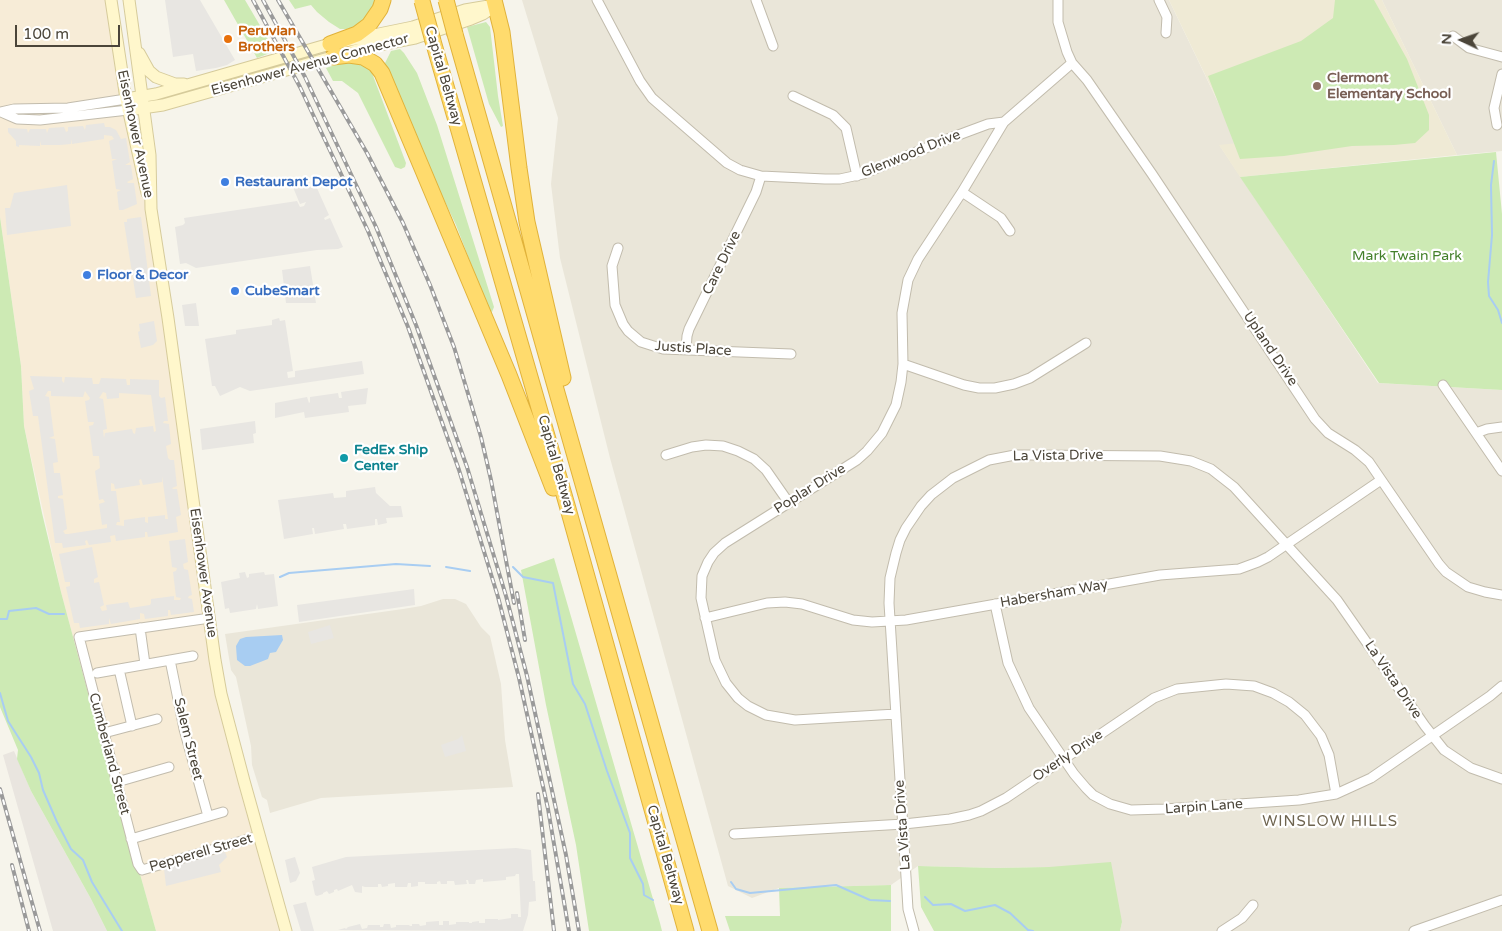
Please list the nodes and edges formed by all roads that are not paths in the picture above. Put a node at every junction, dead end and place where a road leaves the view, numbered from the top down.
1 (111, 0) edge
2 (129, 0) edge
3 (383, 0) edge
4 (446, 0) edge
5 (597, 0) edge
6 (756, 0) edge
7 (1058, 0) edge
8 (1159, 0) edge
9 (422, 1) edge
10 (495, 3) edge
11 (1166, 33) dead end
12 (1454, 36) dead end
13 (133, 39) junction
14 (772, 46) dead end
15 (332, 51) junction
16 (1502, 57) edge
17 (1072, 62) junction
18 (1502, 74) edge
19 (193, 84) junction
20 (142, 96) junction
21 (793, 96) dead end
22 (127, 104) junction
23 (143, 108) junction
24 (1004, 122) junction
25 (1497, 125) dead end
26 (761, 176) junction
27 (858, 176) junction
28 (962, 192) junction
29 (152, 209) junction
30 (1010, 231) dead end
31 (618, 248) dead end
32 (1086, 343) dead end
33 (686, 350) junction
34 (791, 354) dead end
35 (903, 364) junction
36 (1443, 385) dead end
37 (1502, 427) edge
38 (1476, 434) junction
39 (666, 455) dead end
40 (1502, 471) edge
41 (1381, 480) junction
42 (789, 503) junction
43 (1286, 545) junction
44 (608, 566) junction
45 (1502, 595) edge
46 (995, 604) junction
47 (210, 618) junction
48 (706, 618) junction
49 (890, 621) junction
50 (140, 628) junction
51 (607, 648) junction
52 (193, 656) dead end
53 (170, 660) junction
54 (145, 664) junction
55 (119, 669) junction
56 (97, 673) dead end
57 (1502, 686) edge
58 (896, 714) junction
59 (157, 719) dead end
60 (132, 726) junction
61 (104, 733) junction
62 (1432, 736) junction
63 (1064, 759) junction
64 (169, 767) dead end
65 (1502, 779) edge
66 (117, 782) junction
67 (1336, 794) junction
68 (223, 812) dead end
69 (208, 816) junction
70 (904, 824) junction
71 (734, 834) dead end
72 (260, 836) junction
73 (132, 839) junction
74 (142, 870) joint
75 (1502, 900) edge
76 (1253, 905) dead end
77 (286, 931) edge
78 (686, 931) edge
79 (710, 931) edge
80 (914, 931) edge
81 (1222, 931) edge
82 (1414, 931) edge

1 - 22 main road, Eisenhower Avenue
2 - 13 main road, Eisenhower Avenue
3 - 15 highway
4 - 44 highway, Capital Beltway, bridge
5 - 26 street, Glenwood Drive
6 - 14 street
7 - 17 street
8 - 11 street
9 - 51 highway, Capital Beltway, bridge
10 - 15 main road, Eisenhower Avenue Connector
10 - 44 highway
12 - 16 street
13 - 19 main road
13 - 20 main road, Eisenhower Avenue
15 - 19 main road, Eisenhower Avenue Connector
15 - 23 main road, Eisenhower Avenue Connector
15 - 51 highway
17 - 24 street, Glenwood Drive
17 - 41 street, Upland Drive
18 - 25 street
19 - 20 main road, Eisenhower Avenue Connector
20 - 22 main road, Eisenhower Avenue Connector
20 - 23 main road, Eisenhower Avenue
21 - 27 street
22 - 22 street
22 - 23 main road, Eisenhower Avenue Connector
22 - 29 main road, Eisenhower Avenue
23 - 29 main road, Eisenhower Avenue
24 - 27 street, Glenwood Drive
24 - 28 street, Poplar Drive
26 - 27 street, Glenwood Drive
26 - 33 street, Care Drive
28 - 30 street
28 - 35 street, Poplar Drive
29 - 47 main road, Eisenhower Avenue
31 - 33 street, Justis Place
32 - 35 street
33 - 34 street, Justis Place
35 - 42 street, Poplar Drive
36 - 38 street
37 - 38 street
38 - 40 street
39 - 42 street
41 - 43 street, Habersham Way
41 - 45 street, Upland Drive
42 - 48 street, Poplar Drive
43 - 46 street, Habersham Way
43 - 49 street, La Vista Drive
43 - 62 street, La Vista Drive
44 - 79 highway, Capital Beltway
46 - 49 street, Habersham Way
46 - 63 street, Larpin Lane
47 - 50 street
47 - 72 main road, Eisenhower Avenue
48 - 49 street, Habersham Way
48 - 58 street, Poplar Drive
49 - 58 street, La Vista Drive
50 - 54 street
50 - 61 street, Cumberland Street
51 - 78 highway, Capital Beltway
52 - 53 street
53 - 54 street
53 - 69 street, Salem Street
54 - 55 street
55 - 56 street
55 - 60 street
57 - 62 street, Larpin Lane
58 - 70 street, La Vista Drive
59 - 60 street
60 - 61 street
61 - 66 street, Cumberland Street
62 - 65 street, La Vista Drive
62 - 67 street, Larpin Lane
63 - 67 street, Larpin Lane
63 - 67 street, Overly Drive
63 - 70 street, Overly Drive
64 - 66 street
66 - 73 street, Cumberland Street
68 - 69 street
69 - 73 street
70 - 71 street, Overly Drive
70 - 80 street, La Vista Drive
72 - 74 street, Pepperell Street
72 - 77 main road, Eisenhower Avenue
73 - 74 street, Cumberland Street
75 - 82 street
76 - 81 street

